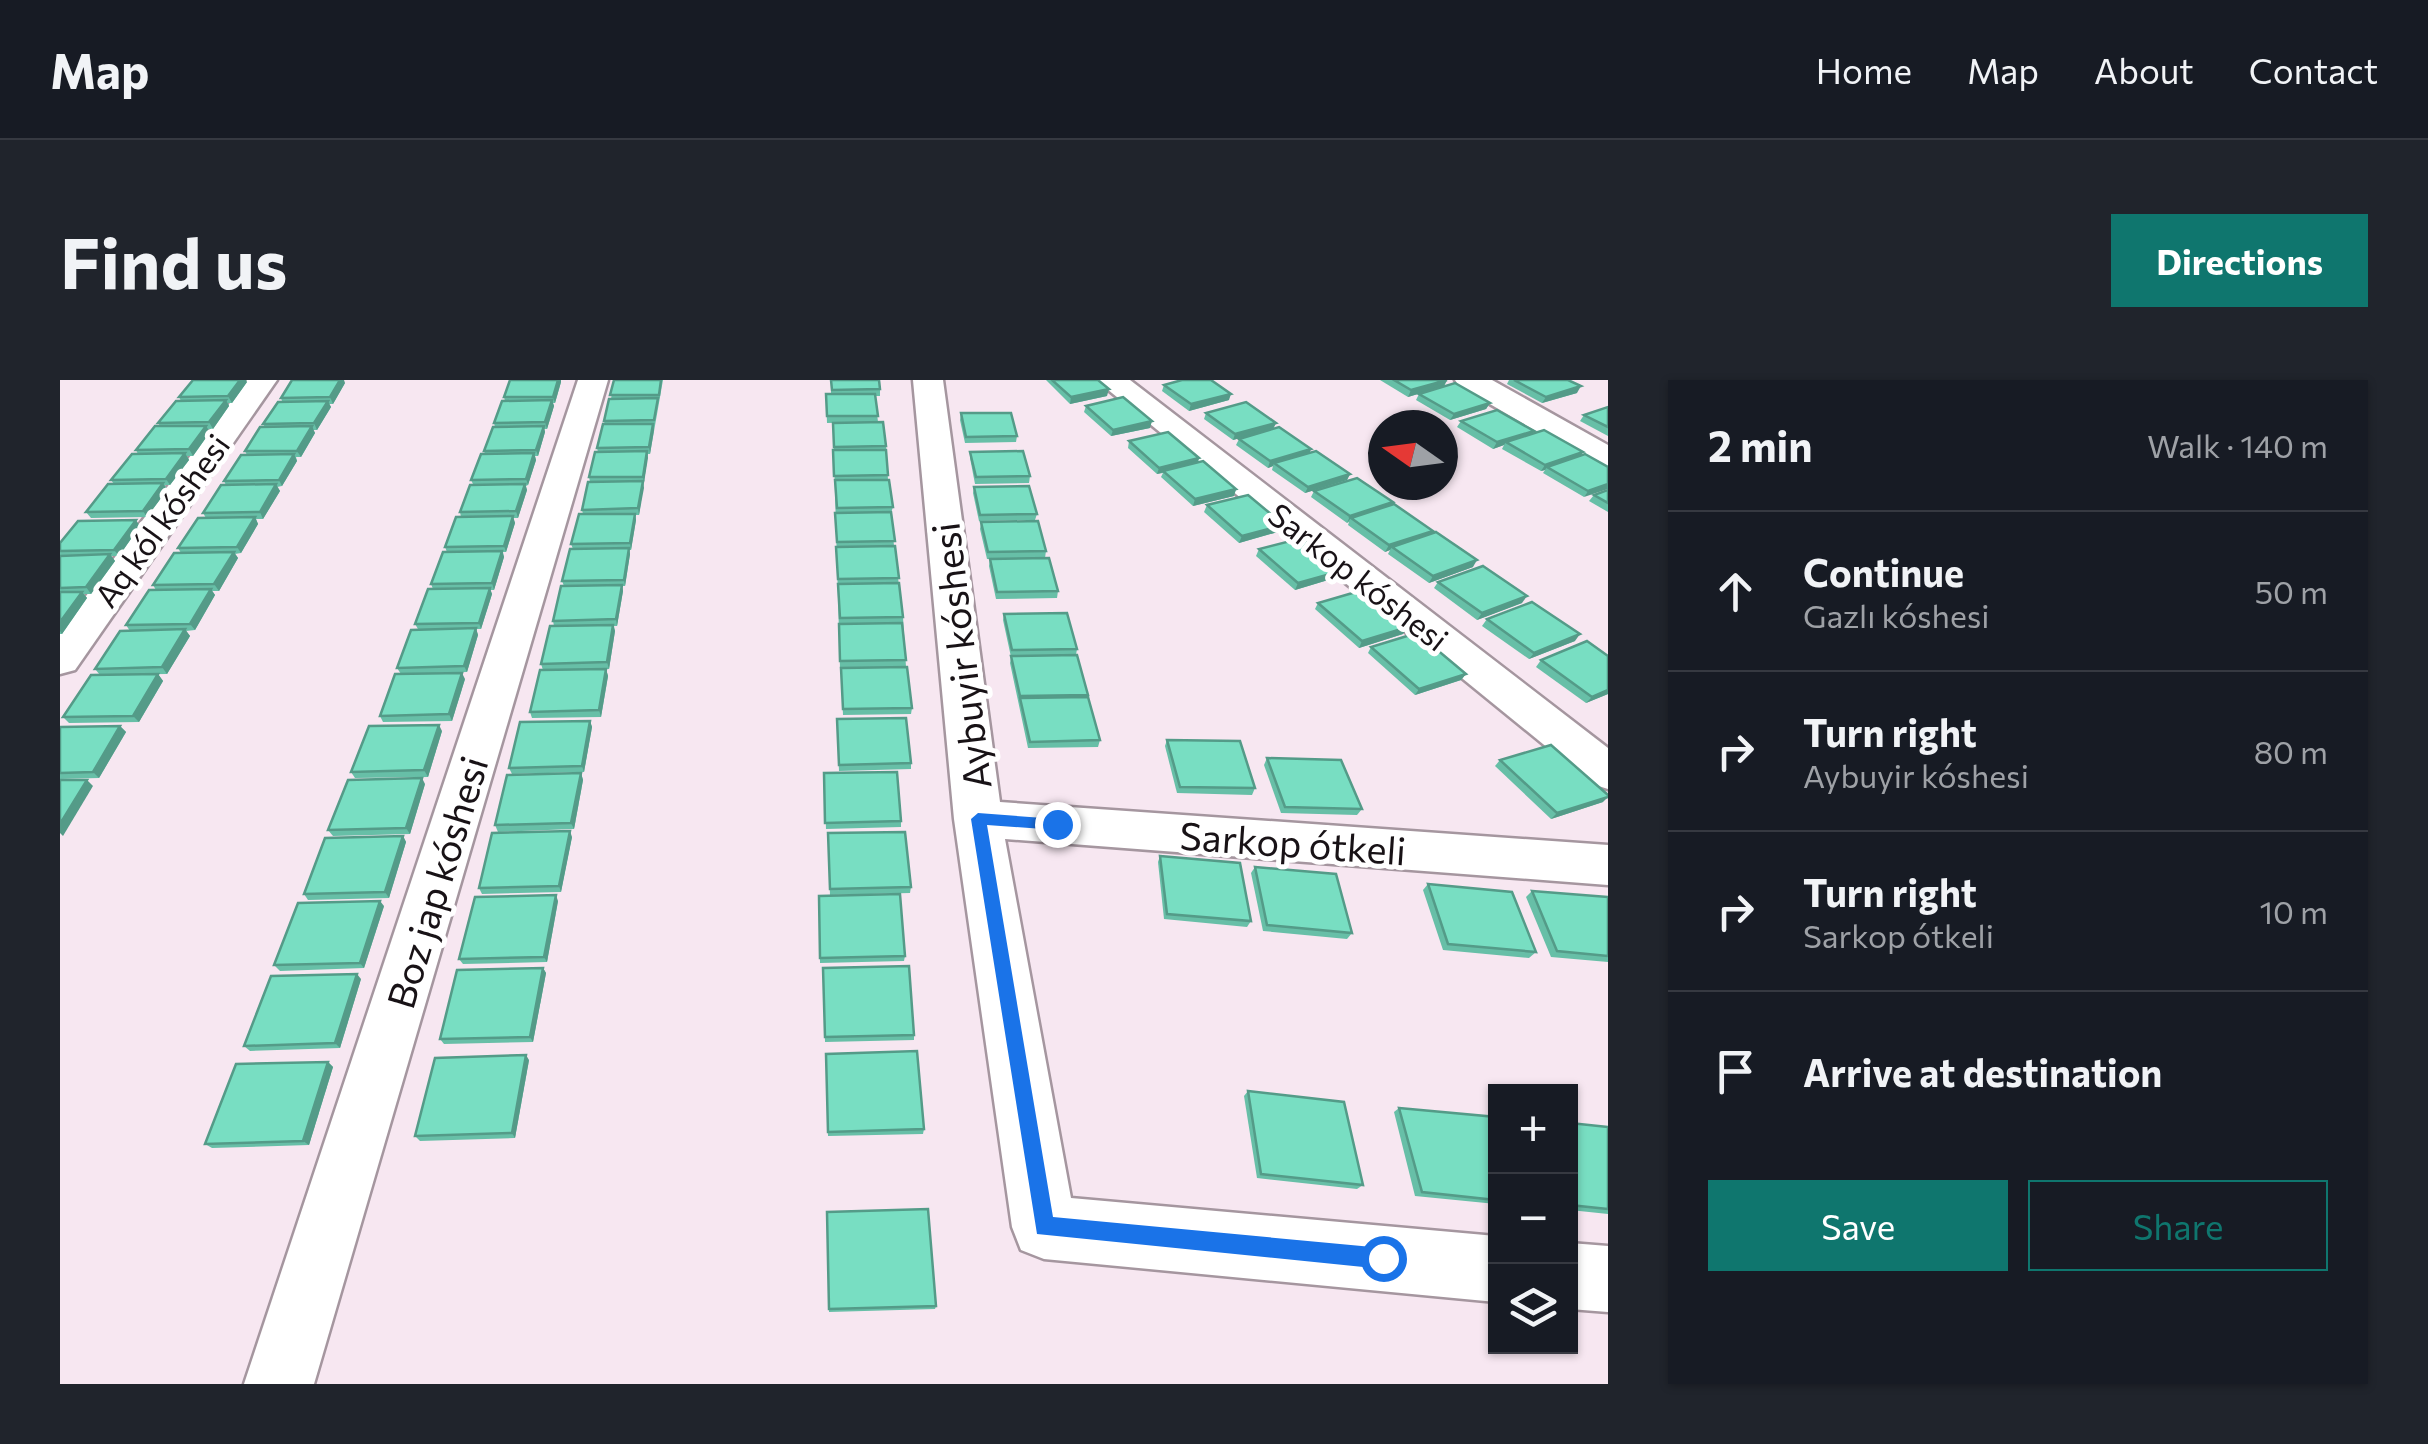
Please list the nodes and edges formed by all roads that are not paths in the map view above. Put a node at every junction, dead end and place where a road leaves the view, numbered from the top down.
1 (262, 380) edge
2 (592, 380) edge
3 (928, 380) edge
4 (1111, 380) edge
5 (1470, 380) edge
6 (1608, 459) edge
7 (60, 660) edge
8 (1608, 772) edge
9 (978, 819) junction
10 (1608, 865) edge
11 (1488, 1267) edge
12 (1578, 1277) edge
13 (1608, 1279) edge
14 (279, 1384) edge

1 - 7 street, Aq kól kóshesi
2 - 14 street, Boz jap kóshesi
3 - 9 street, Aybuyir kóshesi
4 - 8 street, Sarkop kóshesi
5 - 6 street
9 - 10 street, Sarkop ótkeli
9 - 11 street, Aybuyir kóshesi
12 - 13 street

